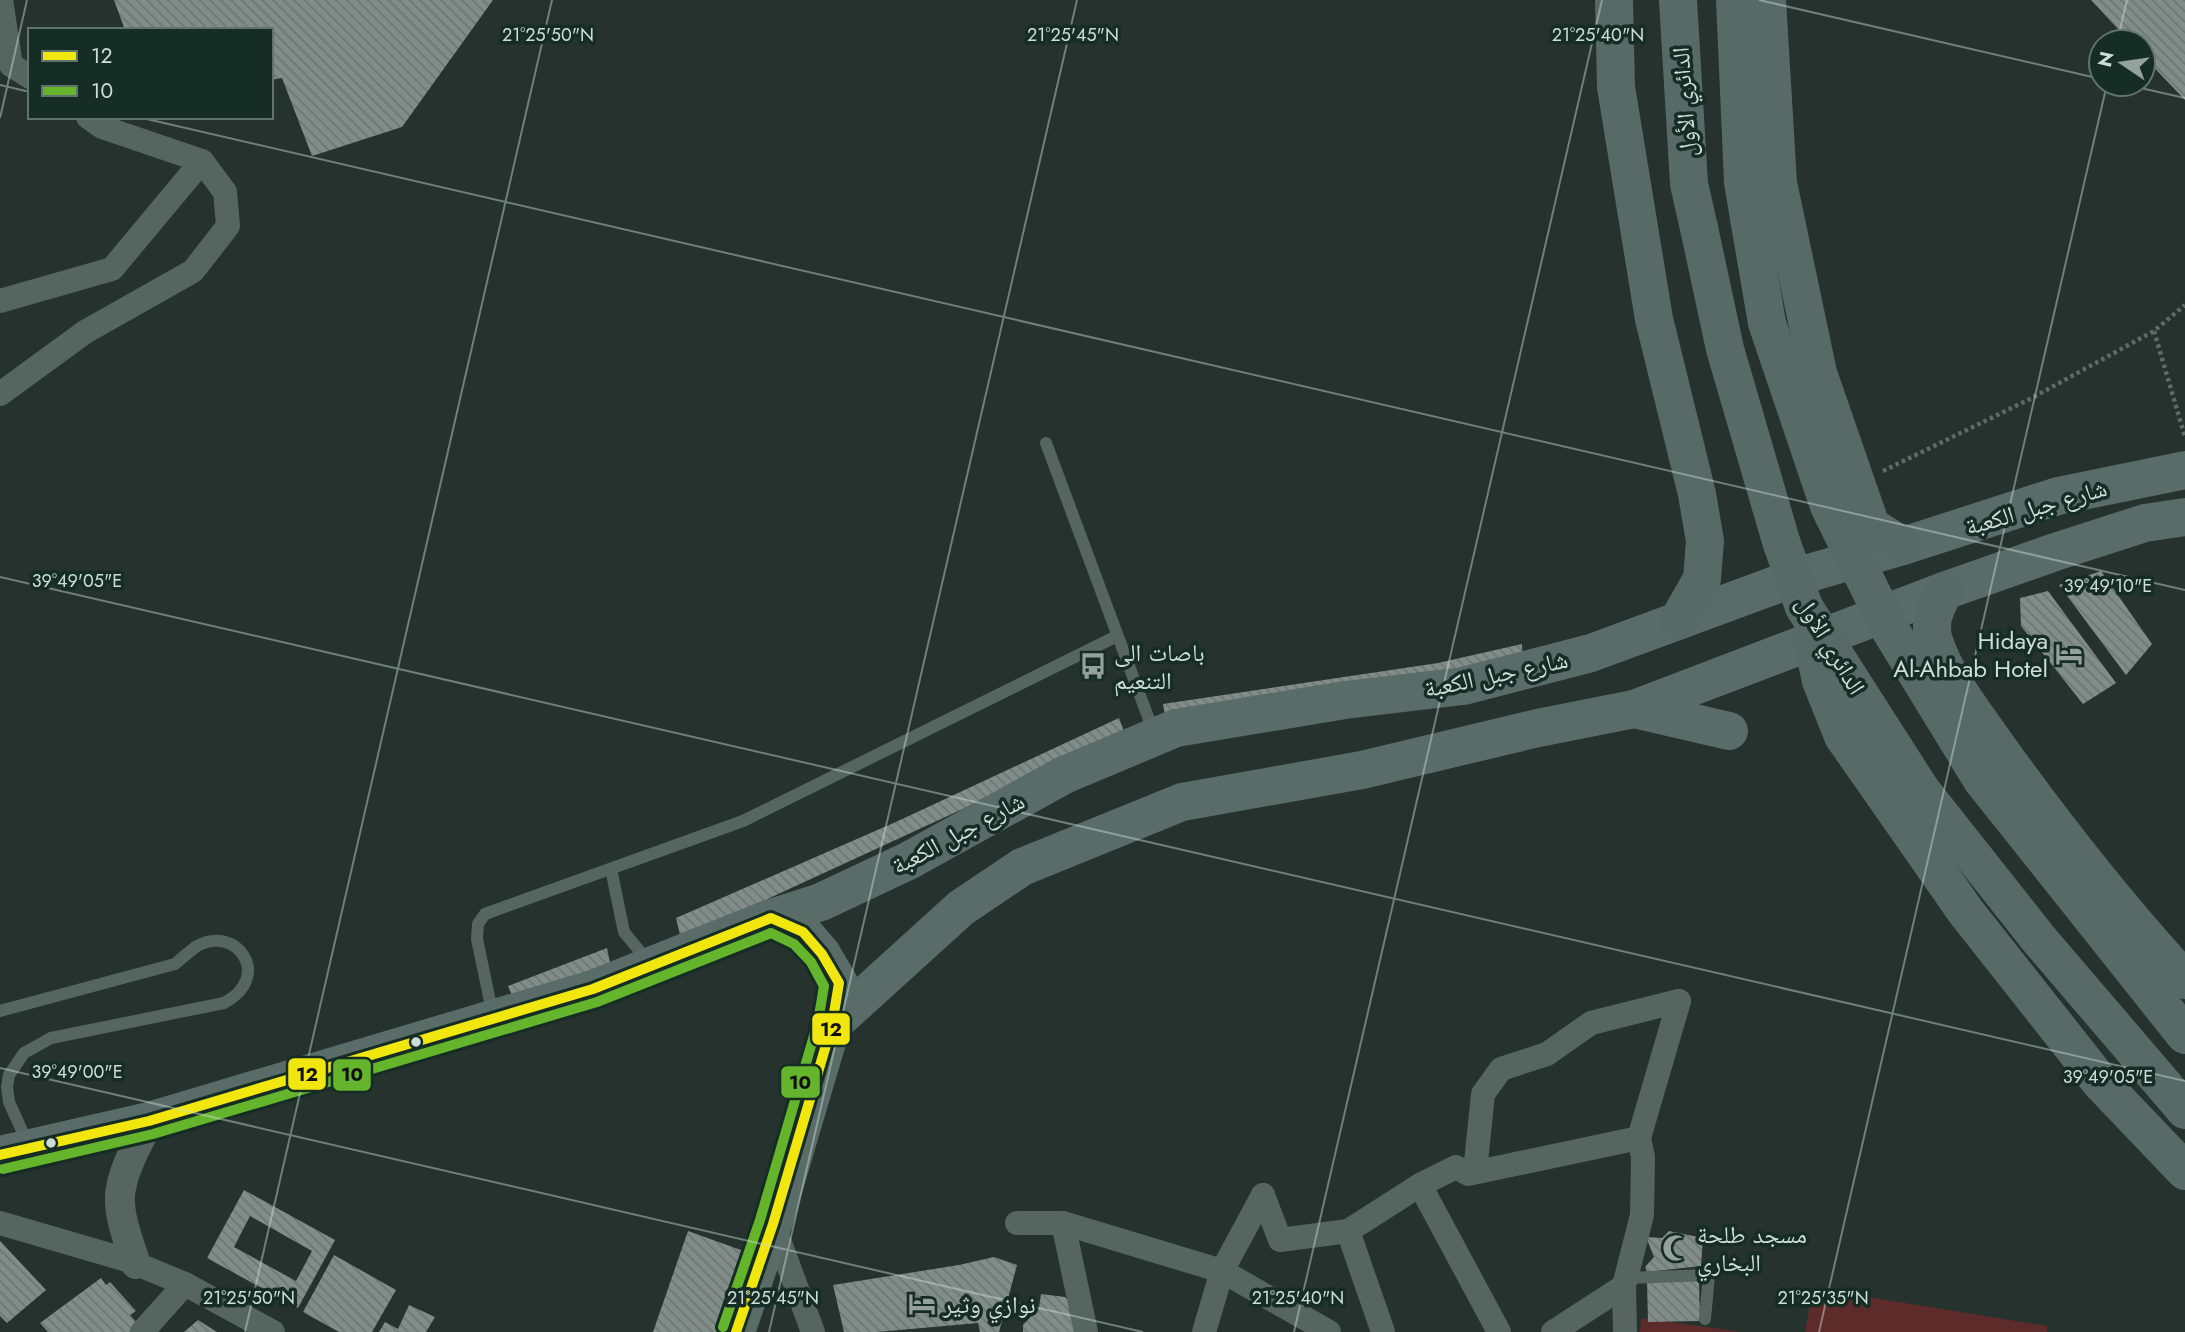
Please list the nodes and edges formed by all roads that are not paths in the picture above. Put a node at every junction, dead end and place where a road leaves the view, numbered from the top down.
1 (1, 0) edge
2 (1614, 0) edge
3 (1678, 0) edge
4 (1735, 0) edge
5 (1767, 0) edge
6 (28, 76) edge
7 (91, 119) edge
8 (202, 161) junction
9 (0, 301) edge
10 (0, 394) edge
11 (1046, 443) dead end
12 (2185, 470) edge
13 (2185, 517) edge
14 (1903, 546) junction
15 (1944, 590) junction
16 (1804, 607) junction
17 (1678, 621) junction
18 (1118, 636) junction
19 (1634, 709) junction
20 (1729, 731) dead end
21 (1155, 737) junction
22 (611, 869) junction
23 (771, 918) junction
24 (653, 966) junction
25 (2185, 980) edge
26 (0, 1011) edge
27 (494, 1019) junction
28 (832, 1025) junction
29 (2185, 1035) edge
30 (2185, 1110) edge
31 (149, 1121) junction
32 (1639, 1138) junction
33 (15, 1151) edge
34 (2185, 1171) edge
35 (1475, 1172) junction
36 (1420, 1185) junction
37 (0, 1223) edge
38 (1017, 1223) dead end
39 (1063, 1223) junction
40 (773, 1224) junction
41 (1348, 1231) junction
42 (136, 1264) junction
43 (1223, 1271) junction
44 (1625, 1282) junction
45 (185, 1284) junction
46 (1705, 1319) dead end
47 (142, 1332) edge
48 (273, 1332) edge
49 (736, 1332) edge
50 (813, 1332) edge
51 (1086, 1332) edge
52 (1205, 1332) edge
53 (1329, 1332) edge
54 (1383, 1332) edge
55 (1499, 1332) edge
56 (1553, 1332) edge
57 (1625, 1332) edge

1 - 6 street
2 - 17 highway
3 - 16 highway, الدائري الأول, bridge
4 - 29 highway, bridge
5 - 14 highway
7 - 8 street
8 - 9 street
8 - 10 street
11 - 18 lane
12 - 14 highway, شارع جبل الكعبة
13 - 15 highway, شارع جبل الكعبة
14 - 17 highway, شارع جبل الكعبة
15 - 19 highway, شارع جبل الكعبة
15 - 25 highway
16 - 30 highway, الدائري الأول, bridge
16 - 34 highway, bridge
17 - 21 highway, شارع جبل الكعبة
18 - 21 lane
18 - 22 lane
19 - 20 highway
19 - 28 highway, شارع جبل الكعبة
21 - 23 highway, شارع جبل الكعبة
22 - 24 lane
22 - 27 lane
23 - 24 highway, شارع جبل الكعبة
23 - 28 highway
24 - 27 highway, شارع جبل الكعبة
26 - 33 lane
27 - 31 highway, شارع جبل الكعبة
28 - 40 highway
31 - 33 highway, شارع جبل الكعبة
31 - 42 street
32 - 35 street
32 - 35 street
32 - 44 street
35 - 36 street
36 - 41 street
36 - 55 street
37 - 42 street
38 - 39 street
39 - 43 street
39 - 51 street
40 - 49 highway
40 - 50 street
41 - 43 street
41 - 54 street
42 - 45 street
43 - 52 street
43 - 53 street
44 - 46 lane
44 - 56 street
44 - 57 street
45 - 47 street
45 - 48 street

